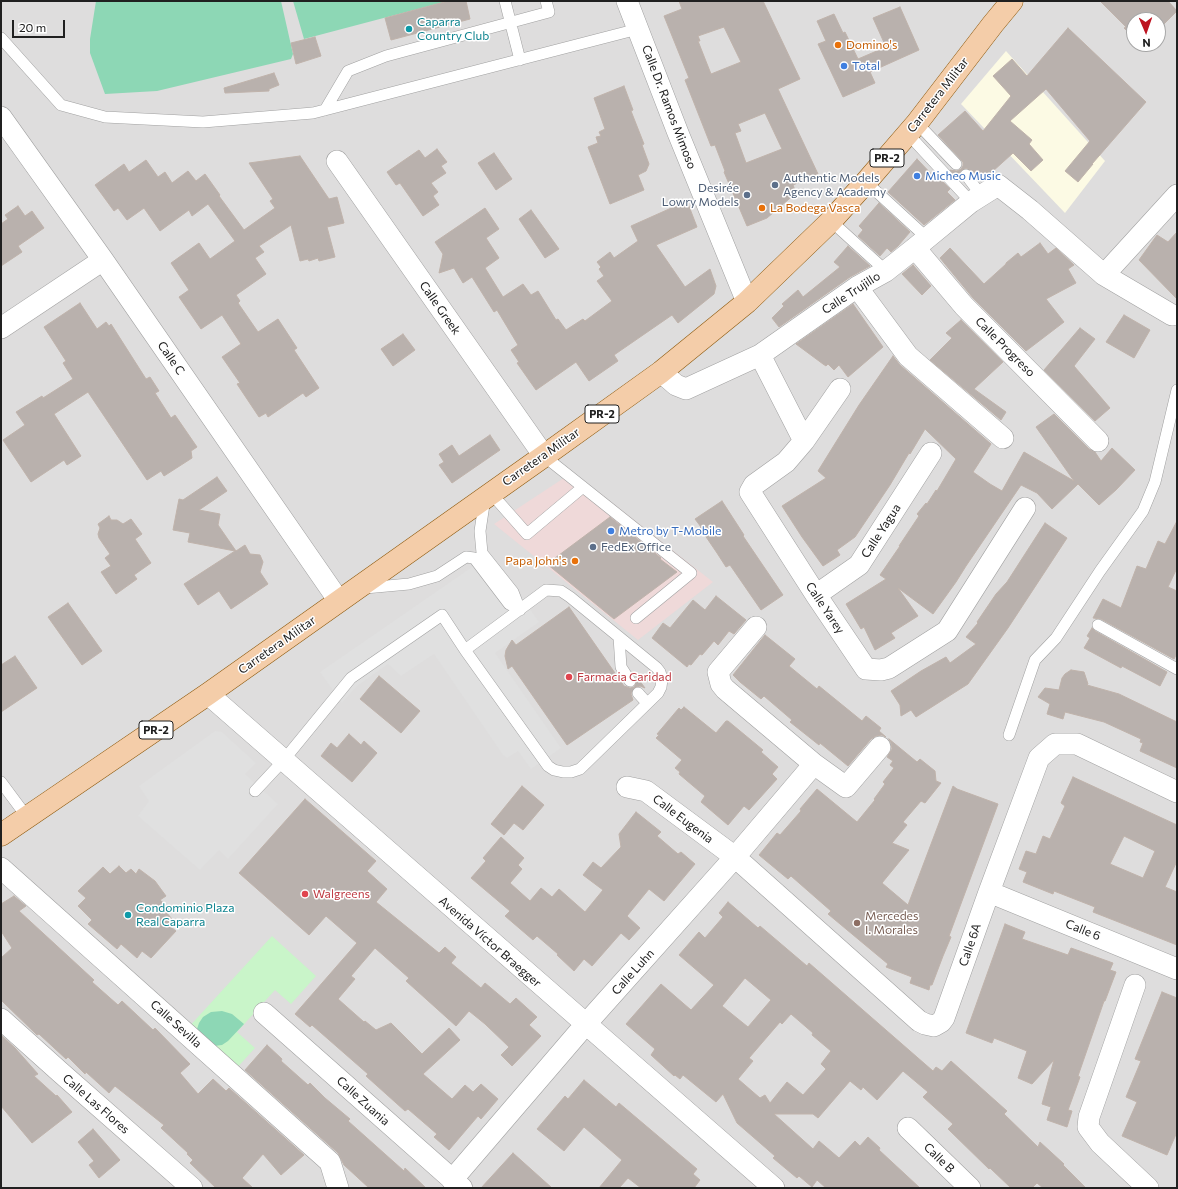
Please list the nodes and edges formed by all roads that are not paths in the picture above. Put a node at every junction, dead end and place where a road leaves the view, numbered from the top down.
1 (505, 1) edge
2 (546, 1) edge
3 (627, 1) edge
4 (1012, 1) edge
5 (510, 22) junction
6 (638, 30) junction
7 (1, 38) edge
8 (520, 60) junction
9 (324, 110) junction
10 (1, 117) edge
11 (912, 128) junction
12 (337, 161) dead end
13 (956, 164) dead end
14 (966, 175) dead end
15 (866, 182) junction
16 (1177, 195) edge
17 (976, 198) junction
18 (831, 221) junction
19 (922, 243) junction
20 (103, 260) junction
21 (886, 271) junction
22 (1104, 275) junction
23 (857, 287) junction
24 (747, 302) junction
25 (1172, 315) dead end
26 (1, 328) edge
27 (760, 355) junction
28 (661, 372) junction
29 (840, 389) dead end
30 (1177, 390) edge
31 (1003, 438) dead end
32 (804, 441) junction
33 (1098, 441) dead end
34 (931, 453) dead end
35 (544, 456) junction
36 (583, 487) junction
37 (488, 494) junction
38 (1025, 508) dead end
39 (356, 588) junction
40 (816, 595) junction
41 (339, 601) junction
42 (520, 610) junction
43 (636, 618) dead end
44 (1098, 625) dead end
45 (756, 627) dead end
46 (619, 637) junction
47 (465, 650) junction
48 (1177, 669) edge
49 (630, 681) dead end
50 (638, 693) dead end
51 (208, 694) junction
52 (647, 703) junction
53 (1009, 735) dead end
54 (880, 747) dead end
55 (283, 761) junction
56 (814, 764) junction
57 (1, 782) edge
58 (627, 787) dead end
59 (255, 791) dead end
60 (1177, 792) edge
61 (27, 817) junction
62 (1, 835) edge
63 (735, 858) junction
64 (1, 868) edge
65 (989, 892) junction
66 (1177, 969) edge
67 (1136, 985) dead end
68 (264, 1013) dead end
69 (1, 1019) edge
70 (585, 1025) junction
71 (908, 1128) dead end
72 (457, 1184) edge
73 (1146, 1185) edge
74 (192, 1188) edge
75 (338, 1188) edge
76 (774, 1188) edge
77 (970, 1188) edge

1 - 5 lane
2 - 5 lane
3 - 6 street, Calle Dr. Ramos Mimoso
4 - 11 main road, Carretera Militar / PR-2
5 - 8 lane
5 - 9 lane
6 - 8 lane
6 - 24 street, Calle Dr. Ramos Mimoso
7 - 9 lane
8 - 9 lane
10 - 20 street, Calle C
11 - 13 lane
11 - 15 main road, Carretera Militar / PR-2
11 - 17 lane
12 - 35 street, Calle Greek
14 - 17 lane
15 - 18 main road, Carretera Militar / PR-2
15 - 19 lane
16 - 22 street
17 - 19 street, Calle Trujillo
17 - 22 street, Calle Trujillo
18 - 21 lane
18 - 24 main road, Carretera Militar / PR-2
19 - 21 street, Calle Trujillo
19 - 33 street, Calle Progreso
20 - 26 street
20 - 41 street, Calle C
21 - 23 street, Calle Trujillo
22 - 25 street
23 - 27 street, Calle Trujillo
23 - 31 street
24 - 28 main road, Carretera Militar / PR-2
27 - 28 street, Calle Trujillo
27 - 32 street
28 - 35 main road, Carretera Militar / PR-2
29 - 32 street
30 - 53 lane
32 - 40 street, Calle Yarey
34 - 40 street, Calle Yagua
35 - 36 lane
35 - 37 main road, Carretera Militar / PR-2
36 - 37 lane
36 - 43 lane
37 - 39 main road, Carretera Militar / PR-2
37 - 42 lane
38 - 40 street, Calle Yarey
39 - 41 main road, Carretera Militar / PR-2
39 - 42 lane
41 - 51 main road, Carretera Militar / PR-2
42 - 46 lane
42 - 47 lane
44 - 48 lane
45 - 56 street
46 - 49 lane
46 - 52 lane
47 - 52 lane
47 - 55 lane
50 - 52 lane
51 - 55 street, Avenida Víctor Braegger
51 - 61 main road, Carretera Militar / PR-2
54 - 56 street
55 - 59 lane
55 - 70 street, Avenida Víctor Braegger
56 - 63 street, Calle Luhn
57 - 61 lane
58 - 63 street, Calle Eugenia
60 - 65 street, Calle 6A
61 - 62 main road, Carretera Militar / PR-2
63 - 65 street, Calle 6A
63 - 70 street, Calle Luhn
64 - 75 street, Calle Sevilla
65 - 66 street, Calle 6
67 - 73 street
68 - 72 street, Calle Zuania
69 - 74 street, Calle Las Flores
70 - 72 street, Calle Luhn
70 - 76 street, Avenida Víctor Braegger
71 - 77 street, Calle B

